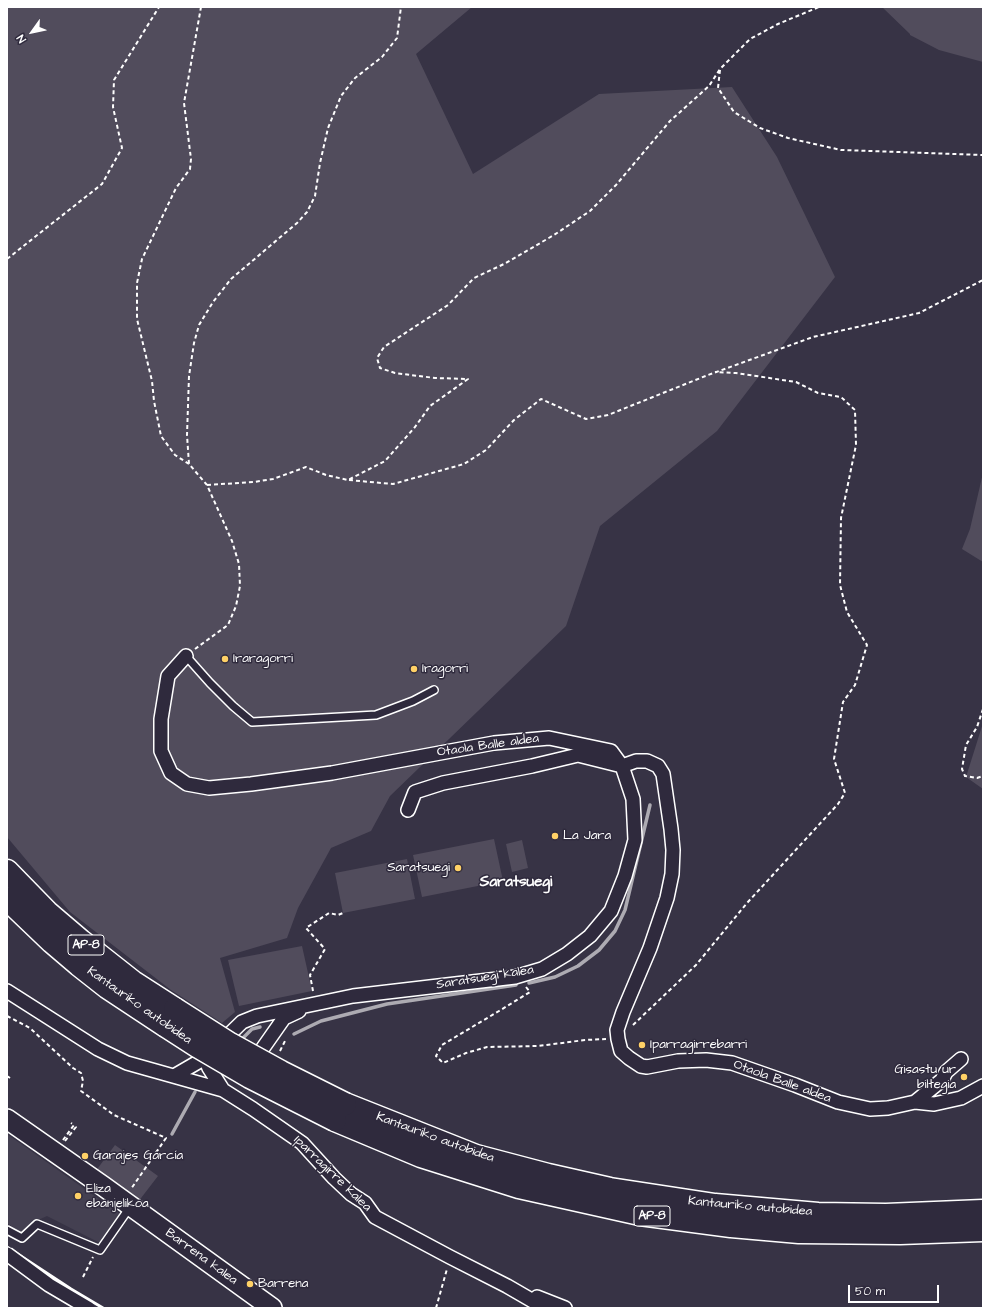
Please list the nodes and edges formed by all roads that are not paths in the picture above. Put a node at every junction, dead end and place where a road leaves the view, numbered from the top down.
1 (186, 656) joint
2 (434, 690) dead end
3 (622, 766) junction
4 (408, 810) dead end
5 (7, 871) edge
6 (7, 898) edge
7 (7, 992) edge
8 (315, 1004) junction
9 (170, 1018) junction
10 (264, 1048) dead end
11 (205, 1058) junction
12 (961, 1059) dead end
13 (174, 1076) junction
14 (983, 1086) edge
15 (223, 1090) junction
16 (915, 1102) junction
17 (340, 1112) junction
18 (7, 1120) edge
19 (130, 1206) junction
20 (983, 1211) edge
21 (7, 1230) edge
22 (983, 1230) edge
23 (7, 1254) edge
24 (507, 1286) junction
25 (88, 1308) edge
26 (272, 1308) edge
27 (545, 1308) edge
28 (565, 1308) edge

1 - 2 lane
1 - 3 street, Otaola Balle aldea
3 - 4 street
3 - 8 street, Saratsuegi kalea
3 - 16 street, Otaola Balle aldea
5 - 9 highway, Kantauriko autobidea / AP-8
6 - 9 highway, Kantauriko autobidea / AP-8
7 - 13 street, Iparragirre kalea
8 - 10 street, Saratsuegi kalea
8 - 11 street, Saratsuegi kalea
9 - 17 highway, Kantauriko autobidea / AP-8, bridge
11 - 13 street, Saratsuegi kalea
11 - 15 street
12 - 16 street, Otaola Balle aldea
13 - 15 street, Iparragirre kalea
14 - 16 street, Otaola Balle aldea
15 - 24 street, Iparragirre kalea
17 - 20 highway, Kantauriko autobidea / AP-8
17 - 22 highway, Kantauriko autobidea / AP-8
18 - 19 street, Barrena kalea
19 - 21 lane
19 - 26 street, Barrena kalea
23 - 25 street, bridge
24 - 27 street, Iparragirre kalea
24 - 28 street, Iparragirre kalea

